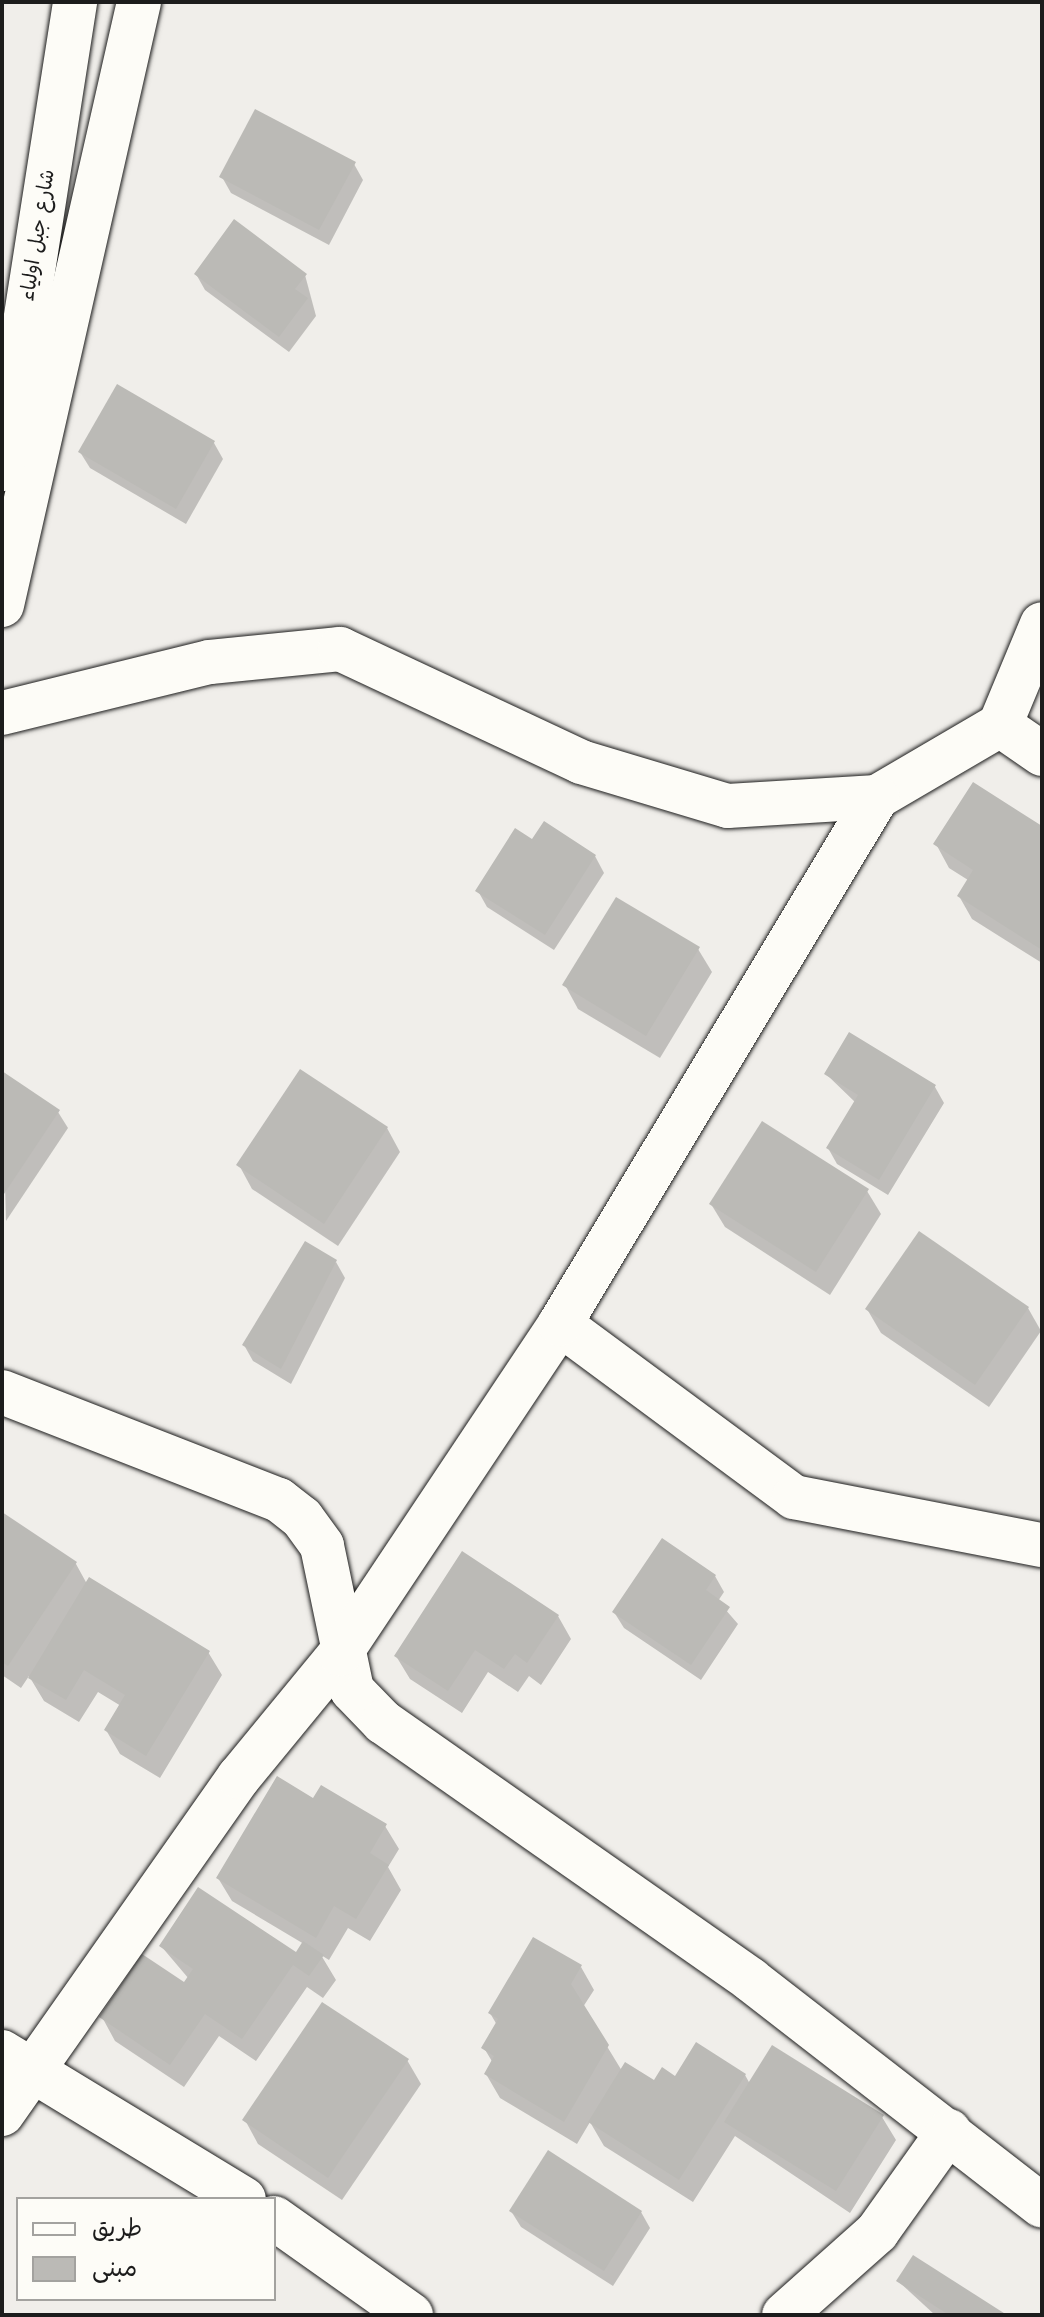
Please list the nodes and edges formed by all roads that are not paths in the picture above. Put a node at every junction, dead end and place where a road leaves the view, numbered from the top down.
1 (75, 2) edge
2 (139, 2) edge
3 (2, 469) edge
4 (2, 605) edge
5 (1042, 624) edge
6 (2, 713) edge
7 (1000, 725) junction
8 (1042, 754) edge
9 (877, 797) junction
10 (560, 1324) junction
11 (2, 1392) edge
12 (1042, 1545) edge
13 (340, 1654) junction
14 (17, 2060) edge
15 (2, 2114) edge
16 (949, 2131) junction
17 (241, 2197) edge
18 (1042, 2206) edge
19 (276, 2219) edge
20 (411, 2315) edge
21 (784, 2315) edge

1 - 3 main road, شارع جبل اولياء
2 - 4 main road
5 - 7 main road
6 - 9 main road
7 - 8 main road
7 - 9 main road
9 - 10 main road
10 - 12 main road
10 - 13 main road
11 - 13 main road
13 - 14 main road
13 - 16 main road
14 - 15 main road
14 - 17 main road
16 - 18 main road
16 - 21 main road
19 - 20 main road

